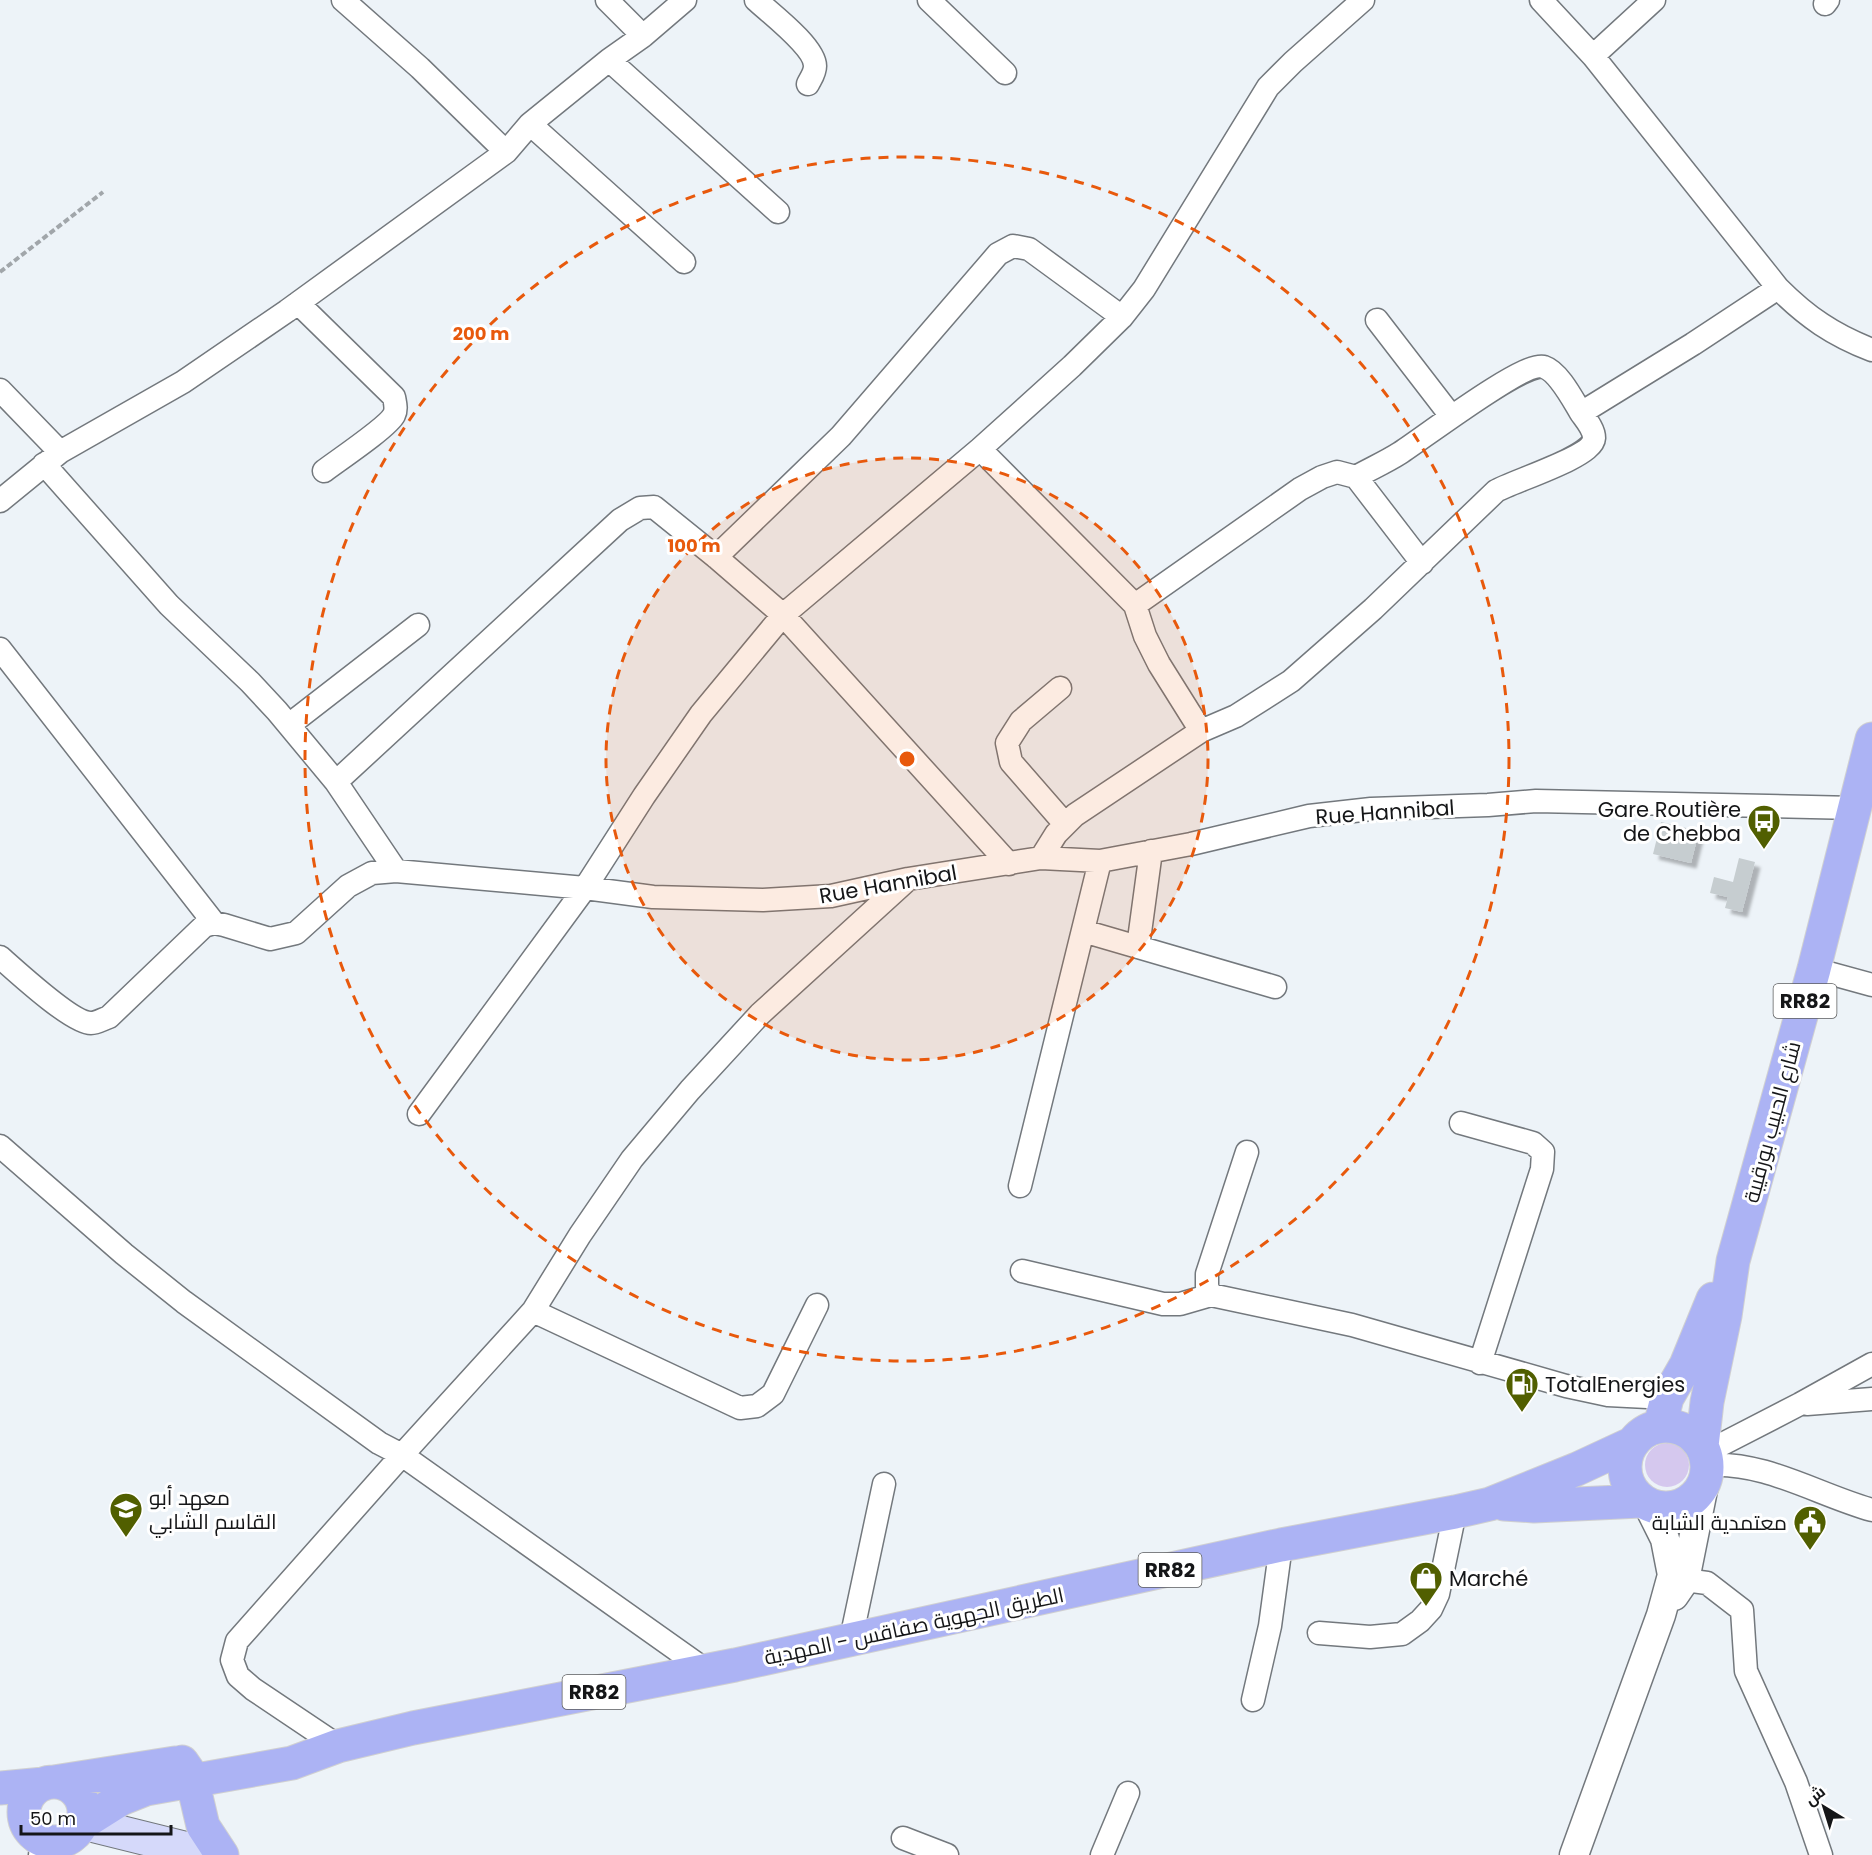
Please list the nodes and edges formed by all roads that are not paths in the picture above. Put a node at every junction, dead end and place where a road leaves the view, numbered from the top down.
1 (343, 0) edge
2 (607, 0) edge
3 (686, 0) edge
4 (756, 0) edge
5 (928, 0) edge
6 (1364, 0) edge
7 (1541, 0) edge
8 (1654, 0) edge
9 (643, 36) junction
10 (1593, 56) junction
11 (609, 60) junction
12 (1005, 73) dead end
13 (808, 84) dead end
14 (530, 124) junction
15 (506, 152) junction
16 (778, 212) dead end
17 (684, 262) dead end
18 (1778, 288) junction
19 (298, 303) junction
20 (1122, 317) junction
21 (1377, 320) dead end
22 (1872, 350) edge
23 (0, 390) edge
24 (1581, 413) junction
25 (1451, 416) junction
26 (980, 449) junction
27 (52, 458) junction
28 (324, 471) dead end
29 (1356, 477) junction
30 (0, 501) edge
31 (716, 557) junction
32 (1422, 563) junction
33 (1135, 605) junction
34 (783, 615) junction
35 (418, 625) dead end
36 (0, 649) edge
37 (1060, 688) dead end
38 (289, 725) junction
39 (1201, 731) junction
40 (1872, 739) edge
41 (336, 782) junction
42 (1861, 799) edge
43 (1065, 824) junction
44 (1150, 851) junction
45 (1041, 858) junction
46 (1100, 861) junction
47 (1009, 864) junction
48 (396, 871) junction
49 (908, 879) junction
50 (585, 888) junction
51 (214, 923) junction
52 (1083, 931) junction
53 (1138, 947) junction
54 (0, 957) edge
55 (1814, 969) junction
56 (1872, 985) edge
57 (1275, 987) dead end
58 (419, 1114) dead end
59 (1461, 1123) dead end
60 (0, 1146) edge
61 (1247, 1152) dead end
62 (1020, 1186) dead end
63 (1733, 1261) junction
64 (1022, 1270) dead end
65 (1210, 1295) junction
66 (817, 1305) dead end
67 (533, 1311) junction
68 (1480, 1363) junction
69 (1872, 1364) edge
70 (1872, 1399) edge
71 (1800, 1404) junction
72 (1653, 1422) junction
73 (402, 1455) junction
74 (1705, 1462) junction
75 (884, 1484) dead end
76 (1645, 1503) junction
77 (1490, 1504) junction
78 (1872, 1510) edge
79 (1455, 1512) junction
80 (1281, 1545) junction
81 (1678, 1578) junction
82 (1319, 1633) dead end
83 (851, 1639) junction
84 (704, 1670) junction
85 (1253, 1700) dead end
86 (338, 1746) junction
87 (187, 1771) junction
88 (49, 1783) junction
89 (0, 1788) edge
90 (1128, 1793) dead end
91 (0, 1826) edge
92 (903, 1838) dead end
93 (56, 1839) edge
94 (140, 1855) edge
95 (212, 1855) edge
96 (222, 1855) edge
97 (947, 1855) edge
98 (1102, 1855) edge
99 (1574, 1855) edge
100 (1821, 1855) edge

1 - 15 street
2 - 9 street
3 - 9 street
4 - 13 street
5 - 12 street
6 - 20 street
7 - 10 street
8 - 10 street
9 - 11 street
10 - 18 street
11 - 14 street
11 - 16 street
14 - 15 street
14 - 17 street
15 - 19 street
18 - 22 street
18 - 24 street
19 - 27 street
19 - 28 street
20 - 26 street
20 - 31 street
21 - 25 street
23 - 27 street
24 - 25 street
24 - 32 street
25 - 29 street
26 - 33 street
26 - 34 street
27 - 30 street
27 - 38 street
29 - 32 street
29 - 33 street
31 - 34 street
31 - 41 street
32 - 39 street
33 - 39 street
34 - 47 street
34 - 50 street
35 - 38 street
36 - 51 street
37 - 43 street
38 - 41 street
39 - 43 street
40 - 42 main road, شارع الحبيب بورقيبة / RR82
41 - 48 street
42 - 44 street, Rue Hannibal
42 - 55 main road, شارع الحبيب بورقيبة / RR82
43 - 45 street
44 - 46 street, Rue Hannibal
44 - 53 street
45 - 46 street, Rue Hannibal
45 - 47 street, Rue Hannibal
46 - 52 street
47 - 49 street, Rue Hannibal
48 - 50 street, Rue Hannibal
48 - 51 street, Rue Hannibal
49 - 50 street, Rue Hannibal
49 - 67 street
50 - 58 street
51 - 54 street
52 - 53 street
52 - 62 street
53 - 57 street
55 - 56 street
55 - 63 main road, شارع الحبيب بورقيبة / RR82
59 - 68 street
60 - 73 street
61 - 65 street
63 - 72 main road, شارع الحبيب بورقيبة / RR82
63 - 74 main road, شارع الحبيب بورقيبة / RR82
64 - 65 street
65 - 68 street
66 - 67 street
67 - 73 street
68 - 72 street
69 - 71 street
70 - 71 street
71 - 74 street
72 - 74 main road
72 - 76 main road, RR82
72 - 77 main road, الطريق الجهوية صفاقس - المهدية / RR82
73 - 84 street
73 - 86 street
74 - 76 main road, RR82
74 - 78 street
74 - 81 street
75 - 83 street
76 - 77 main road, الطريق الجهوية صفاقس - المهدية / RR82
76 - 81 street
77 - 79 main road, الطريق الجهوية صفاقس - المهدية / RR82
79 - 80 main road, الطريق الجهوية صفاقس - المهدية / RR82
79 - 82 street
80 - 83 main road, الطريق الجهوية صفاقس - المهدية / RR82
80 - 85 street
81 - 99 street
81 - 100 street
83 - 84 main road, الطريق الجهوية صفاقس - المهدية / RR82
84 - 86 main road, الطريق الجهوية صفاقس - المهدية / RR82
86 - 87 main road, الطريق الجهوية صفاقس - المهدية / RR82
87 - 88 main road, الطريق الجهوية صفاقس - المهدية / RR82
87 - 93 main road, الطريق الجهوية صفاقس - المهدية / RR82
87 - 96 main road
88 - 89 main road, الطريق الجهوية صفاقس - المهدية / RR82
88 - 93 main road
88 - 93 main road
90 - 98 street
91 - 93 main road
92 - 97 street
93 - 94 main road
93 - 95 main road

